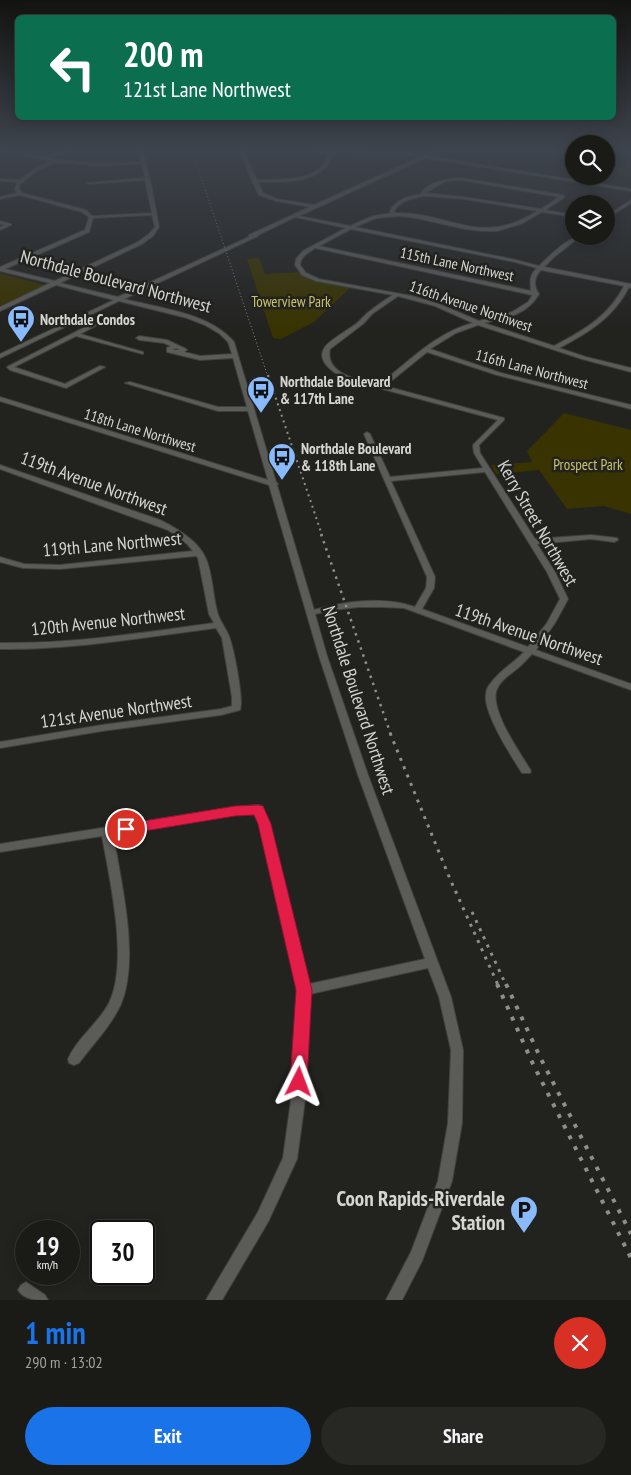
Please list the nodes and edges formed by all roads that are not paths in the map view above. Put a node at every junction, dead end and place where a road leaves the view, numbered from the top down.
1 (83, 211) edge
2 (154, 211) edge
3 (306, 211) edge
4 (392, 211) edge
5 (540, 211) edge
6 (545, 211) edge
7 (155, 214) junction
8 (565, 214) edge
9 (394, 215) junction
10 (295, 216) junction
11 (91, 217) junction
12 (0, 222) edge
13 (352, 228) junction
14 (0, 229) edge
15 (498, 229) junction
16 (506, 234) dead end
17 (567, 245) edge
18 (315, 247) junction
19 (541, 268) junction
20 (0, 269) edge
21 (303, 272) joint
22 (55, 283) junction
23 (629, 286) edge
24 (398, 294) junction
25 (536, 294) junction
26 (119, 299) junction
27 (0, 309) edge
28 (99, 322) dead end
29 (477, 323) junction
30 (74, 334) junction
31 (139, 338) dead end
32 (31, 342) junction
33 (49, 347) junction
34 (555, 348) junction
35 (428, 350) junction
36 (141, 352) dead end
37 (0, 356) edge
38 (236, 356) junction
39 (102, 366) dead end
40 (631, 370) edge
41 (128, 383) dead end
42 (380, 387) junction
43 (0, 399) edge
44 (631, 407) edge
45 (251, 409) junction
46 (367, 434) dead end
47 (0, 467) edge
48 (486, 470) junction
49 (387, 479) junction
50 (274, 484) junction
51 (614, 540) dead end
52 (532, 542) junction
53 (198, 552) junction
54 (0, 559) edge
55 (417, 611) junction
56 (311, 613) junction
57 (218, 624) junction
58 (0, 646) edge
59 (530, 651) junction
60 (631, 687) edge
61 (0, 745) edge
62 (526, 771) dead end
63 (107, 832) junction
64 (0, 848) edge
65 (433, 962) junction
66 (304, 990) junction
67 (74, 1059) dead end
68 (26, 1290) dead end
69 (40, 1300) edge
70 (214, 1300) edge
71 (394, 1300) edge

1 - 11 street
2 - 7 street
3 - 10 street
4 - 9 street
5 - 15 street
6 - 8 street
7 - 11 street
7 - 22 street
9 - 13 street
9 - 15 street
10 - 13 street
10 - 26 street
11 - 20 street
12 - 14 street
13 - 18 street
13 - 19 street
15 - 16 street
17 - 19 street
18 - 21 street
18 - 25 street, 115th Lane Northwest
19 - 23 street
19 - 25 street
20 - 22 street, Northdale Boulevard Northwest
21 - 24 street, 116th Avenue Northwest
22 - 26 street, Northdale Boulevard Northwest
22 - 27 street
23 - 34 street
24 - 29 street, 116th Avenue Northwest
24 - 42 street
25 - 29 street
26 - 32 street
26 - 38 street, Northdale Boulevard Northwest
28 - 30 street
29 - 34 street, 116th Avenue Northwest
29 - 35 street
30 - 33 street
30 - 36 street
31 - 38 street
32 - 33 street
32 - 37 street
33 - 39 street
34 - 40 street, 116th Avenue Northwest
35 - 42 street
35 - 44 street, 116th Lane Northwest
38 - 45 street, Northdale Boulevard Northwest
41 - 45 street
42 - 48 street, Kerry Street Northwest
43 - 50 street, 118th Lane Northwest
45 - 50 street, Northdale Boulevard Northwest
46 - 49 street
47 - 53 street, 119th Avenue Northwest
48 - 49 street
48 - 52 street, Kerry Street Northwest
49 - 55 street
50 - 56 street, Northdale Boulevard Northwest
51 - 52 street
52 - 59 street, Kerry Street Northwest
53 - 54 street, 119th Lane Northwest
53 - 57 street
55 - 56 street, 119th Avenue Northwest
55 - 59 street, 119th Avenue Northwest
56 - 65 street, Northdale Boulevard Northwest
57 - 58 street, 120th Avenue Northwest
57 - 61 street, 121st Avenue Northwest
59 - 60 street, 119th Avenue Northwest
59 - 62 street, Kerry Street Northwest
63 - 64 street
63 - 66 street
63 - 67 street
65 - 66 street
65 - 71 street, Northdale Boulevard Northwest
66 - 70 street
68 - 69 street

